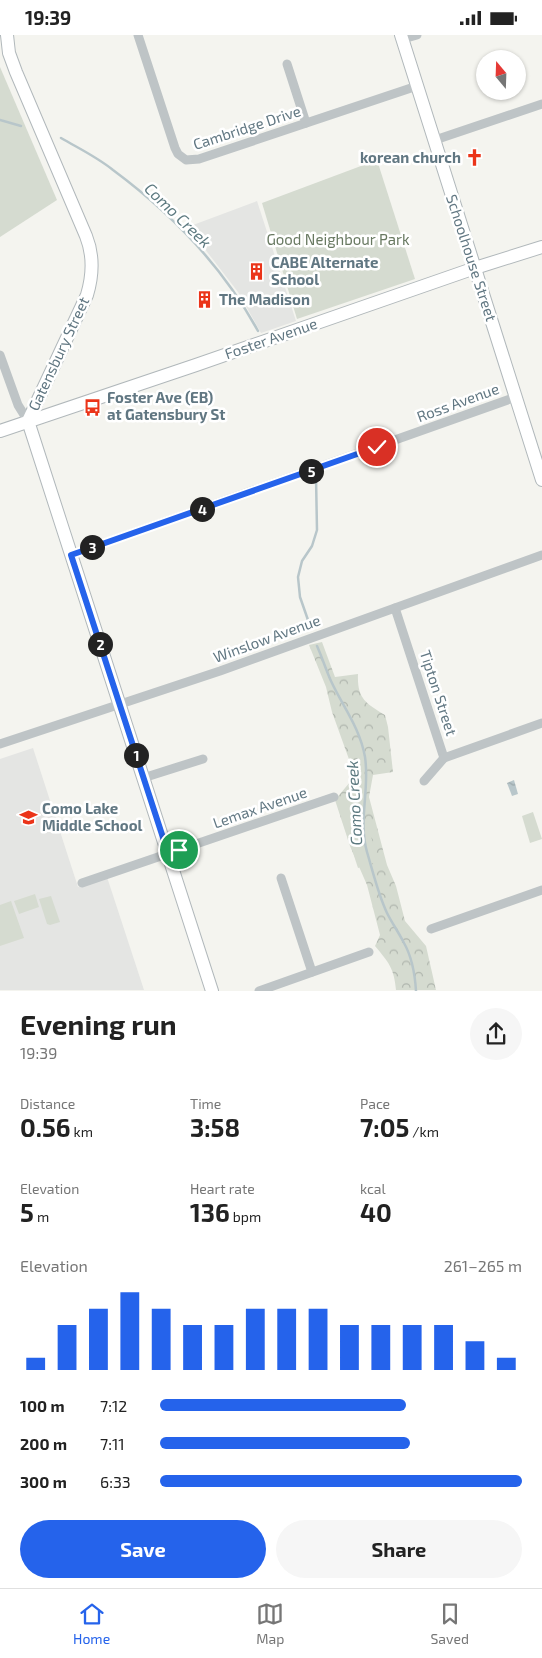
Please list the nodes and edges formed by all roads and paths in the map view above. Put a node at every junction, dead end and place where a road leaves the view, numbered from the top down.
1 (7, 35) edge
2 (138, 35) edge
3 (417, 35) edge
4 (402, 37) edge
5 (287, 64) dead end
6 (417, 86) junction
7 (542, 104) edge
8 (306, 123) junction
9 (434, 140) junction
10 (542, 247) edge
11 (475, 268) junction
12 (0, 355) edge
13 (516, 397) junction
14 (28, 421) junction
15 (0, 431) edge
16 (542, 480) edge
17 (71, 555) junction
18 (542, 555) edge
19 (395, 608) junction
20 (119, 704) junction
21 (542, 723) edge
22 (0, 744) edge
23 (444, 758) junction
24 (203, 759) dead end
25 (143, 778) junction
26 (424, 781) dead end
27 (334, 797) dead end
28 (168, 853) junction
29 (282, 878) dead end
30 (82, 883) dead end
31 (542, 890) edge
32 (431, 929) dead end
33 (369, 952) dead end
34 (312, 972) junction
35 (212, 991) edge
36 (259, 991) edge

1 - 14 street, Gatensbury Street
2 - 8 street, Cambridge Drive
3 - 4 street
4 - 6 street, Schoolhouse Street
5 - 8 street
6 - 8 street, Cambridge Drive
6 - 9 street, Schoolhouse Street
7 - 9 street
9 - 11 street, Schoolhouse Street
10 - 11 street, Foster Avenue
11 - 13 street, Schoolhouse Street
11 - 14 street, Foster Avenue
12 - 14 street
13 - 16 street, Schoolhouse Street
13 - 17 street, Ross Avenue
14 - 15 street, Foster Avenue
14 - 17 street, Gatensbury Street
17 - 20 street, Gatensbury Street
18 - 19 street, Winslow Avenue
19 - 20 street, Winslow Avenue
19 - 23 street, Tipton Street
20 - 22 street, Winslow Avenue
20 - 25 street, Gatensbury Street
21 - 23 street
23 - 26 street, Tipton Street
24 - 25 street
25 - 28 street, Gatensbury Street
27 - 28 street, Lemax Avenue
28 - 30 street, Lemax Avenue
28 - 35 street, Gatensbury Street
29 - 34 street
31 - 32 street
33 - 34 street
34 - 36 street

